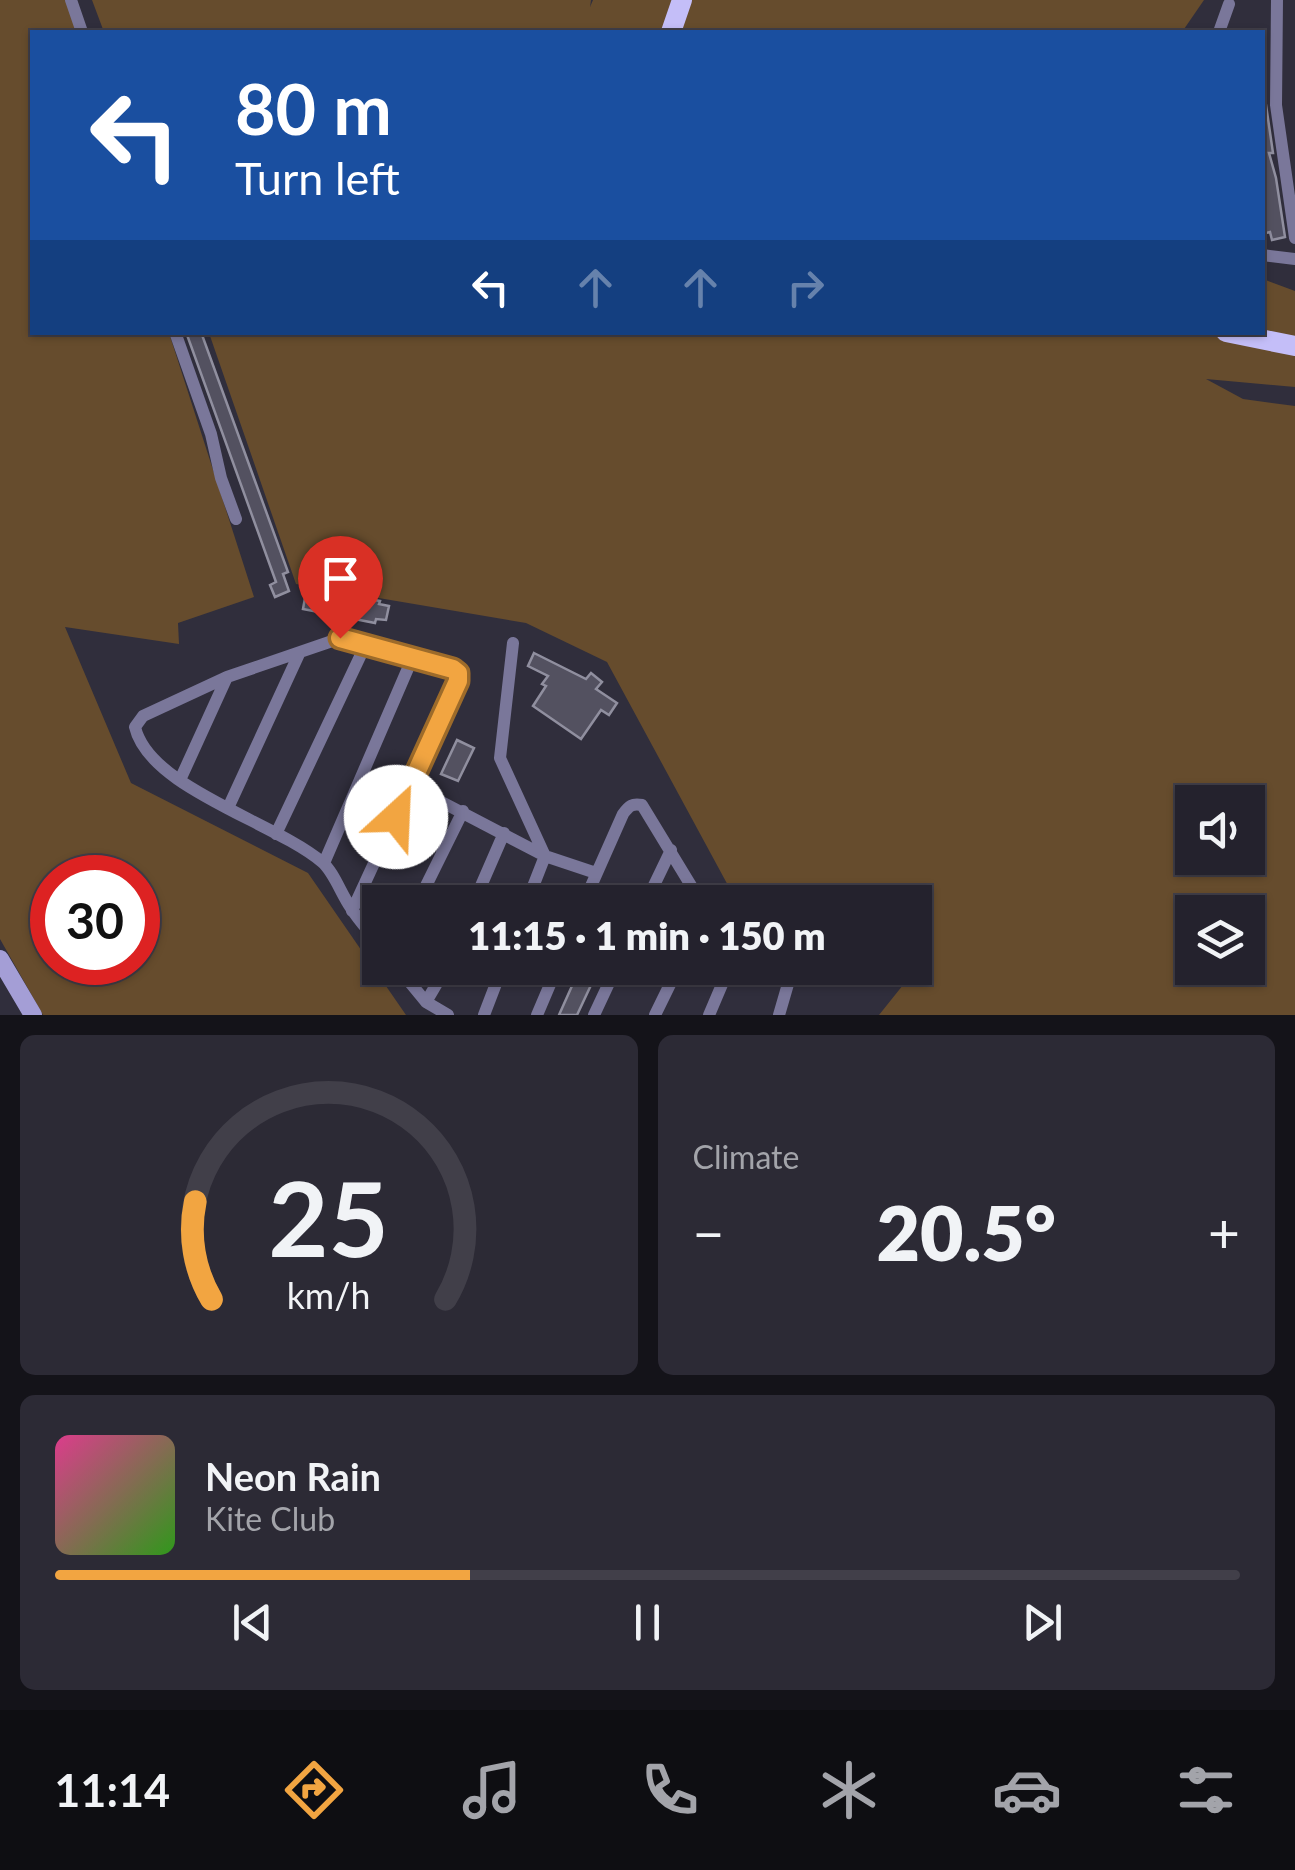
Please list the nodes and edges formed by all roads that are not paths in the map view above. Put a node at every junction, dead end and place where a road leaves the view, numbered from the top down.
1 (70, 0) edge
2 (682, 0) edge
3 (1277, 0) edge
4 (1232, 1) edge
5 (81, 30) edge
6 (673, 30) edge
7 (1219, 30) edge
8 (1295, 238) edge
9 (1265, 255) edge
10 (1295, 260) edge
11 (176, 335) edge
12 (1241, 335) edge
13 (1295, 346) edge
14 (236, 519) dead end
15 (512, 643) dead end
16 (364, 646) junction
17 (298, 654) junction
18 (412, 658) junction
19 (227, 678) junction
20 (180, 780) junction
21 (411, 786) junction
22 (228, 808) junction
23 (463, 811) junction
24 (504, 833) junction
25 (276, 834) junction
26 (671, 850) junction
27 (544, 856) junction
28 (324, 863) junction
29 (596, 873) junction
30 (426, 885) edge
31 (481, 885) edge
32 (533, 885) edge
33 (591, 885) edge
34 (654, 885) edge
35 (691, 885) edge
36 (352, 910) junction
37 (362, 922) edge
38 (0, 959) edge
39 (412, 985) edge
40 (436, 985) edge
41 (495, 985) edge
42 (549, 985) edge
43 (608, 985) edge
44 (670, 985) edge
45 (722, 985) edge
46 (788, 985) edge
47 (426, 1002) junction
48 (34, 1015) edge
49 (448, 1015) edge
50 (484, 1015) edge
51 (537, 1015) edge
52 (594, 1015) edge
53 (655, 1015) edge
54 (709, 1015) edge
55 (779, 1015) edge

1 - 5 street
2 - 6 main road
3 - 8 street
4 - 7 street
9 - 10 street
11 - 14 street
12 - 13 main road
15 - 27 street
16 - 17 street
16 - 18 street
16 - 25 street
17 - 19 street
17 - 22 street
18 - 21 street
18 - 28 street
19 - 20 street
19 - 20 street
20 - 22 street
21 - 23 street
21 - 36 street
22 - 25 street
23 - 24 street
23 - 30 street
24 - 27 street
24 - 31 street
25 - 28 street
26 - 29 street
26 - 34 street
26 - 35 street
27 - 29 street
27 - 32 street
28 - 36 street
29 - 33 street
36 - 37 street
38 - 48 street
39 - 47 street
40 - 47 street
41 - 50 street
42 - 51 street
43 - 52 street
44 - 53 street
45 - 54 street
46 - 55 street
47 - 49 street

